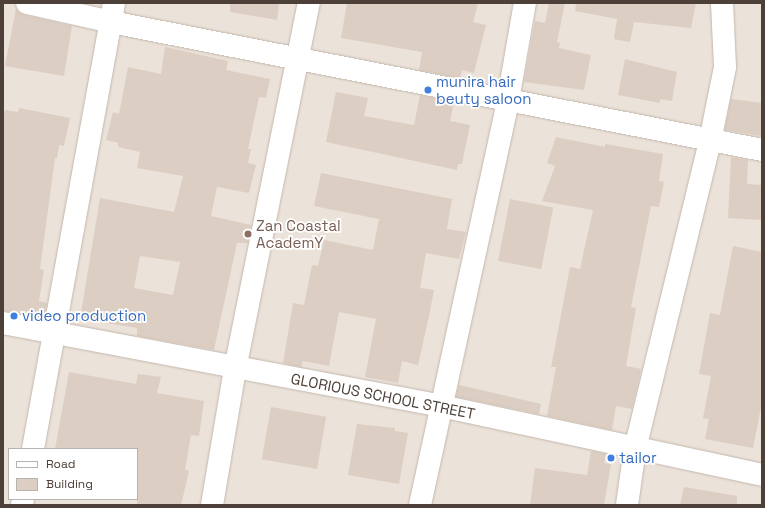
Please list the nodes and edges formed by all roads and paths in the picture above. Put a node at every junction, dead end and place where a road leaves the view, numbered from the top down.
1 (27, 3) edge
2 (308, 3) edge
3 (525, 3) edge
4 (722, 3) edge
5 (112, 13) edge
6 (298, 60) junction
7 (508, 100) junction
8 (710, 141) junction
9 (762, 150) edge
10 (3, 323) edge
11 (56, 334) junction
12 (235, 369) junction
13 (441, 406) junction
14 (33, 448) edge
15 (636, 449) junction
16 (762, 475) edge
17 (212, 505) edge
18 (420, 505) edge
19 (627, 505) edge

1 - 5 street
2 - 6 street
3 - 7 street
4 - 8 street
5 - 6 street
5 - 11 street
6 - 7 street
6 - 12 street
7 - 8 street
7 - 13 street
8 - 9 street
8 - 15 street
10 - 11 street, GLORIOUS SCHOOL STREET
11 - 12 street, GLORIOUS SCHOOL STREET
11 - 14 street
12 - 13 street, GLORIOUS SCHOOL STREET
12 - 17 street
13 - 15 street, GLORIOUS SCHOOL STREET
13 - 18 street
15 - 16 street, GLORIOUS SCHOOL STREET
15 - 19 street

